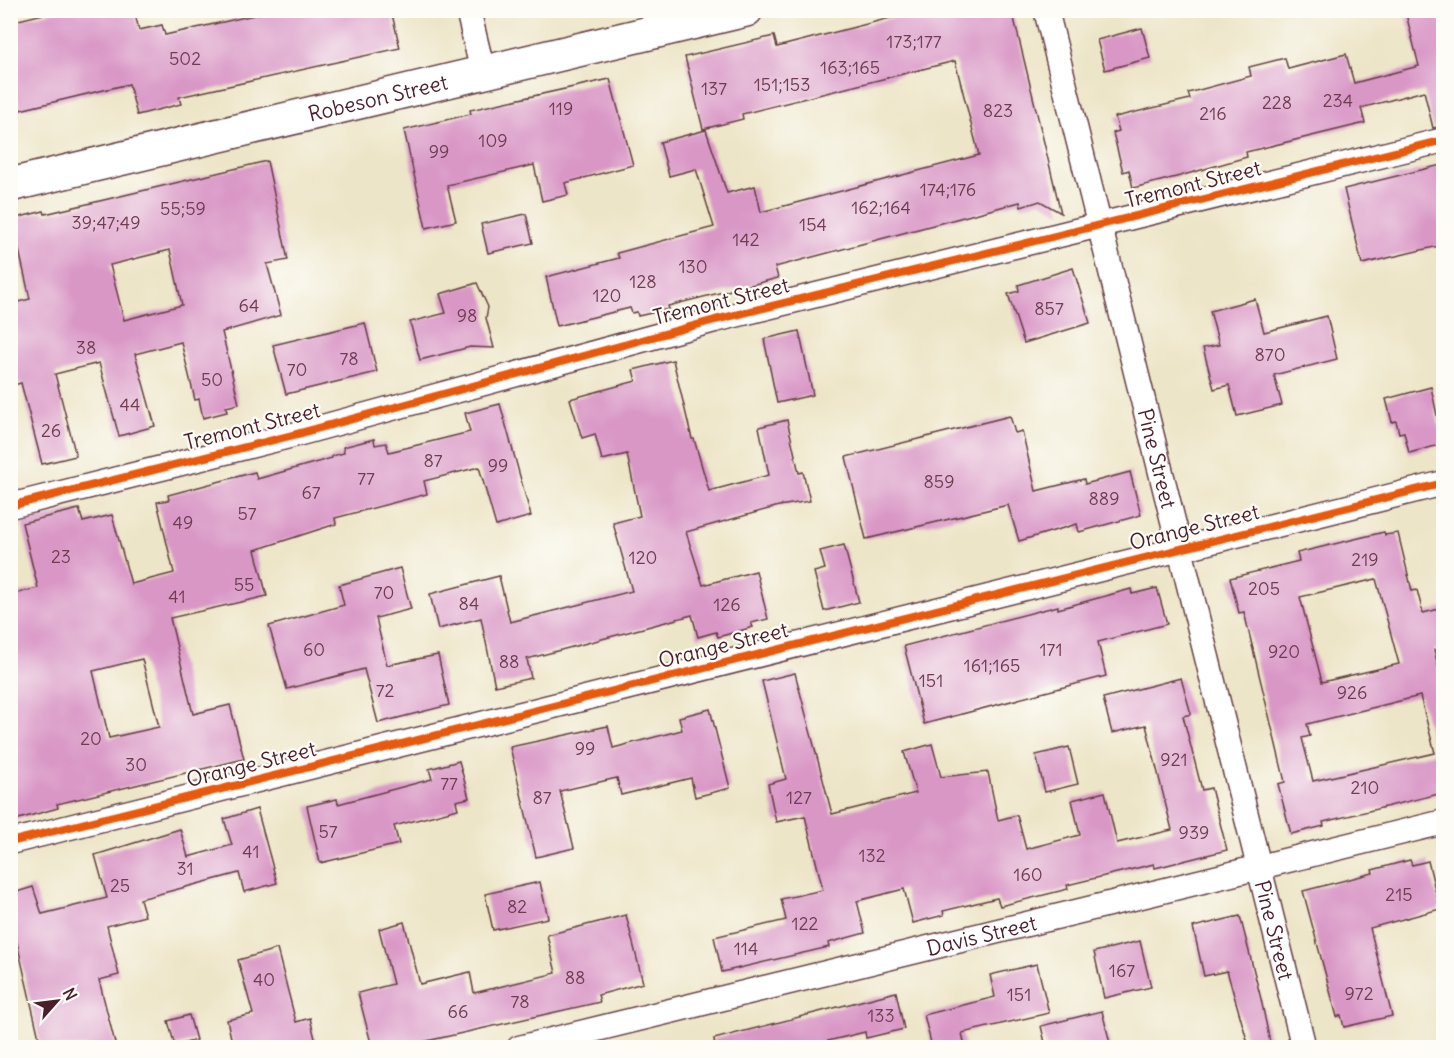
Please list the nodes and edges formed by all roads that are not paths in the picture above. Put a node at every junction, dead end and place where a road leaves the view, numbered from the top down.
1 (468, 10) edge
2 (746, 10) edge
3 (1046, 10) edge
4 (483, 72) junction
5 (1443, 140) edge
6 (10, 185) edge
7 (1099, 227) junction
8 (1443, 483) edge
9 (10, 506) edge
10 (1180, 549) junction
11 (1443, 822) edge
12 (10, 842) edge
13 (1259, 867) junction
14 (519, 1047) edge
15 (1304, 1047) edge

1 - 4 street
2 - 4 main road, Robeson Street
3 - 7 street, Pine Street
4 - 6 main road, Robeson Street
5 - 7 street, Tremont Street
7 - 9 street, Tremont Street
7 - 10 street, Pine Street
8 - 10 street, Orange Street
10 - 12 street, Orange Street
10 - 13 street, Pine Street
11 - 13 street, Davis Street
13 - 14 street, Davis Street
13 - 15 street, Pine Street

